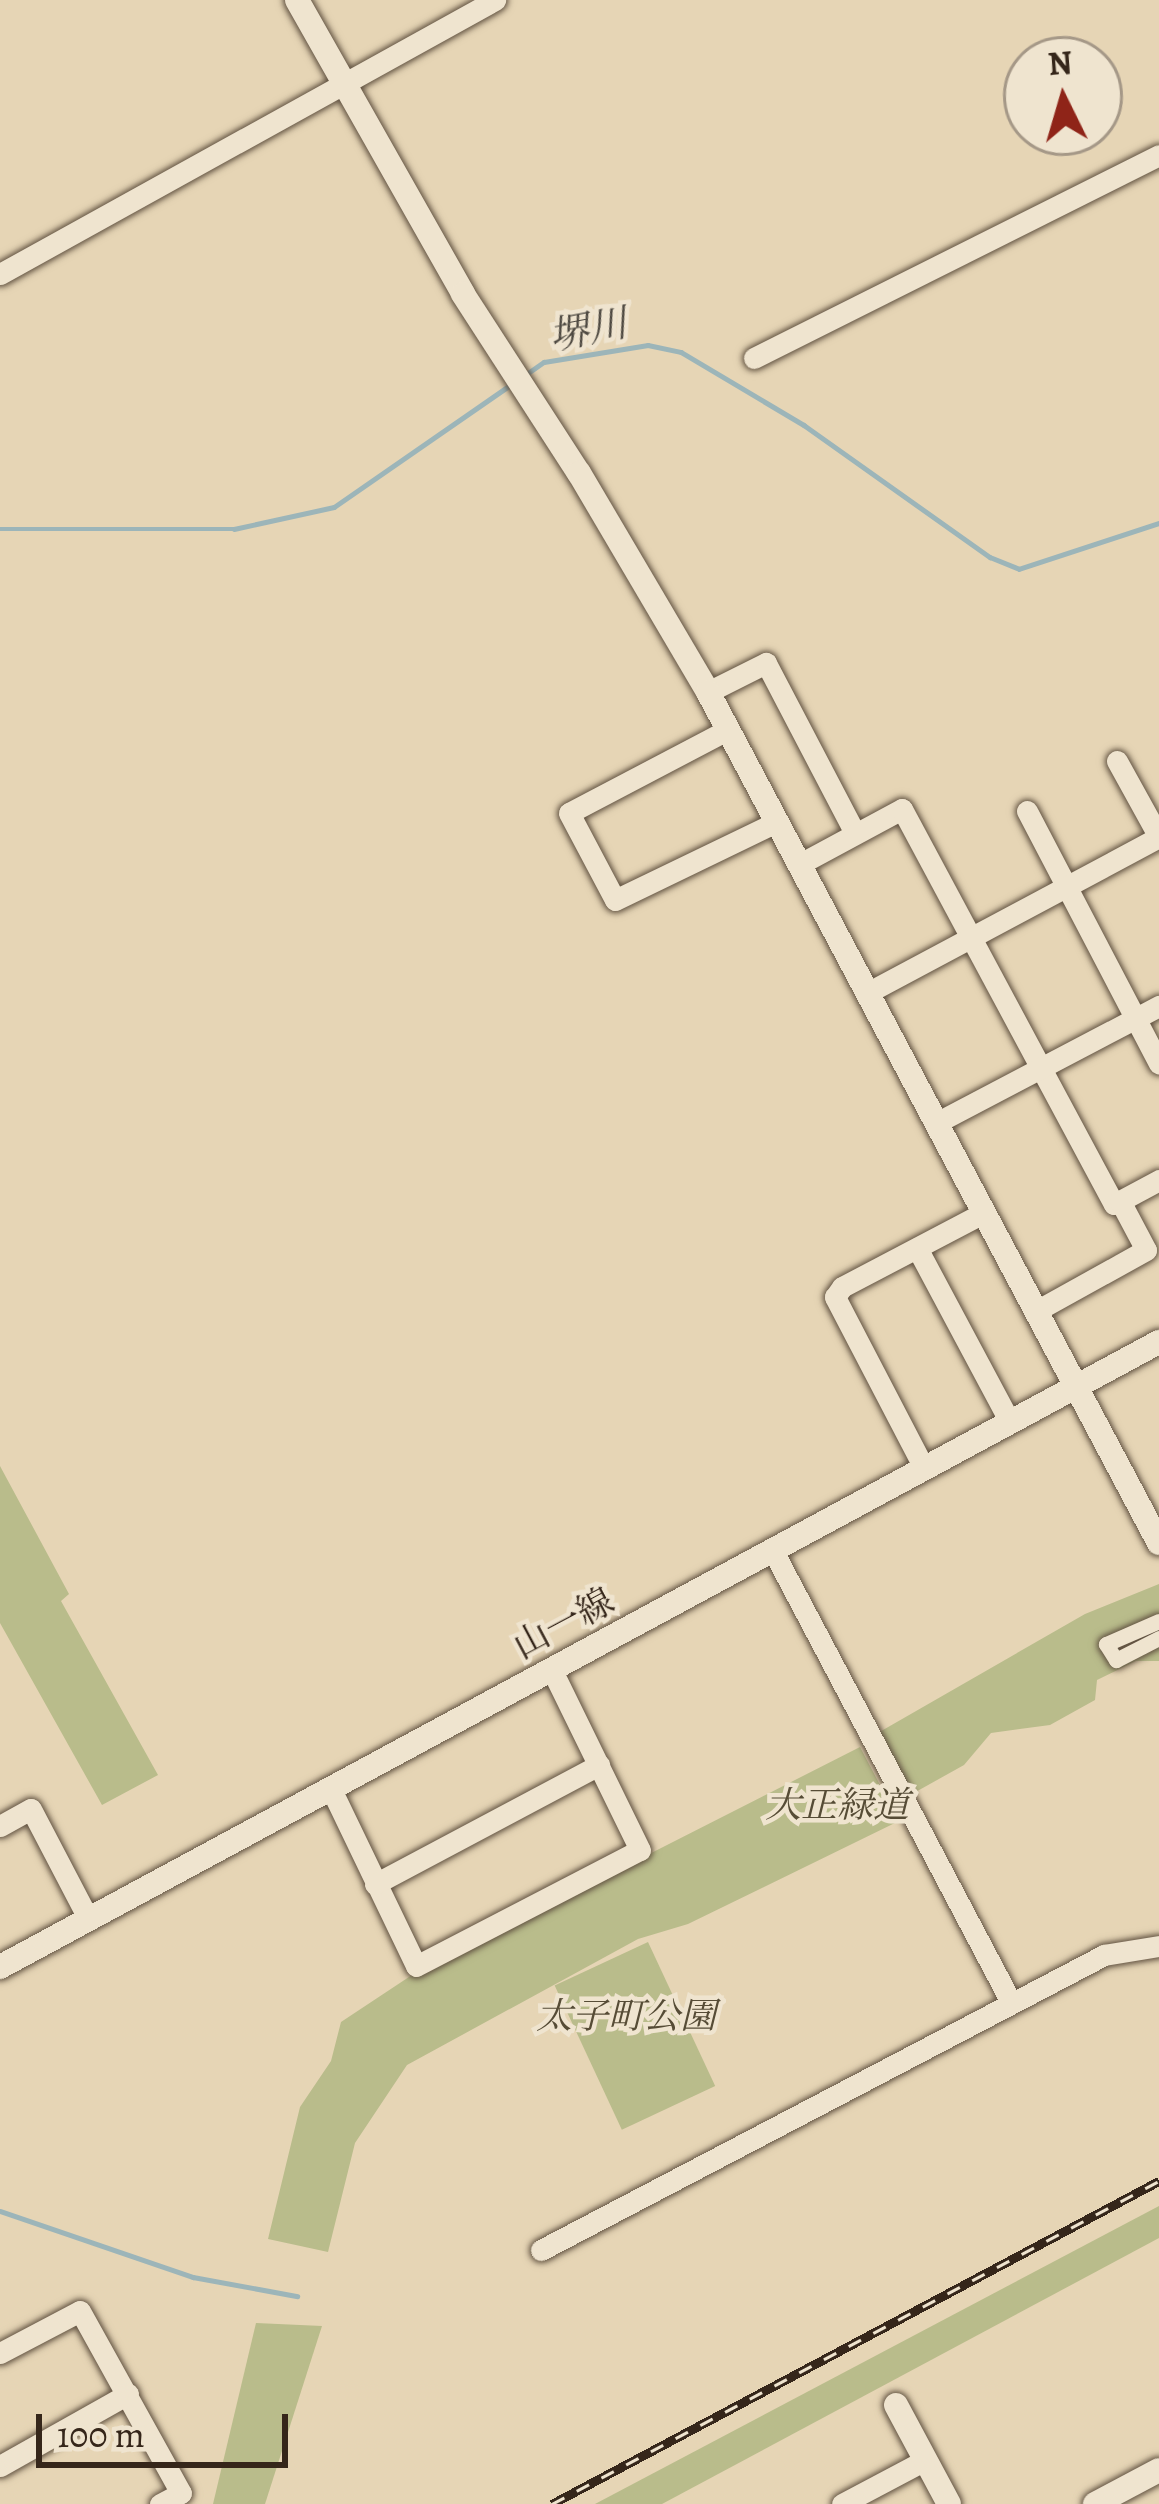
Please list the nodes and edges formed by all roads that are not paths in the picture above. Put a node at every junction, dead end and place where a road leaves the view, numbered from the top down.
1 (296, 0) edge
2 (495, 0) edge
3 (342, 85) junction
4 (1159, 155) edge
5 (0, 274) edge
6 (754, 358) dead end
7 (708, 692) junction
8 (727, 730) junction
9 (1117, 761) dead end
10 (1027, 811) dead end
11 (776, 822) junction
12 (855, 833) junction
13 (1159, 837) edge
14 (798, 865) junction
15 (1065, 887) junction
16 (968, 938) junction
17 (867, 993) junction
18 (1159, 1006) edge
19 (1135, 1019) junction
20 (1159, 1064) edge
21 (1041, 1069) junction
22 (936, 1124) junction
23 (1159, 1180) edge
24 (1120, 1201) junction
25 (983, 1213) junction
26 (916, 1248) junction
27 (1036, 1312) junction
28 (1159, 1342) edge
29 (1076, 1388) junction
30 (1010, 1422) junction
31 (925, 1468) junction
32 (1159, 1543) edge
33 (772, 1551) junction
34 (1159, 1621) edge
35 (1159, 1638) edge
36 (552, 1670) junction
37 (598, 1765) junction
38 (331, 1789) junction
39 (0, 1826) edge
40 (375, 1884) junction
41 (89, 1920) junction
42 (1159, 1946) edge
43 (0, 1967) edge
44 (1011, 2002) junction
45 (541, 2250) dead end
46 (0, 2353) edge
47 (128, 2394) junction
48 (896, 2405) dead end
49 (925, 2460) junction
50 (0, 2467) edge
51 (1159, 2470) edge
52 (160, 2504) edge
53 (842, 2504) edge
54 (949, 2504) edge
55 (1095, 2504) edge

1 - 3 street
2 - 3 street
3 - 5 street
3 - 7 street
4 - 6 street
7 - 8 street
7 - 12 street
8 - 11 street
8 - 11 street
9 - 13 street
10 - 15 street
11 - 14 street
12 - 14 street
12 - 16 street
13 - 15 street
14 - 17 street
15 - 16 street
15 - 19 street
16 - 17 street
16 - 21 street
17 - 22 street
18 - 19 street
19 - 20 street
19 - 21 street
21 - 22 street
21 - 24 street
22 - 25 street
23 - 24 street
24 - 27 street
25 - 26 street
25 - 27 street
26 - 30 street
26 - 31 street
27 - 29 street
28 - 29 street, 山一線
29 - 30 street, 山一線
29 - 32 street
30 - 31 street, 山一線
31 - 33 street, 山一線
33 - 36 street, 山一線
33 - 44 street
34 - 35 street
36 - 37 street
36 - 38 street, 山一線
37 - 40 street
37 - 40 street
38 - 40 street
38 - 41 street, 山一線
39 - 41 street
41 - 43 street, 山一線
42 - 44 street
44 - 45 street
46 - 47 street
47 - 50 street
47 - 52 street
48 - 49 street
49 - 53 street
49 - 54 street
51 - 55 street

